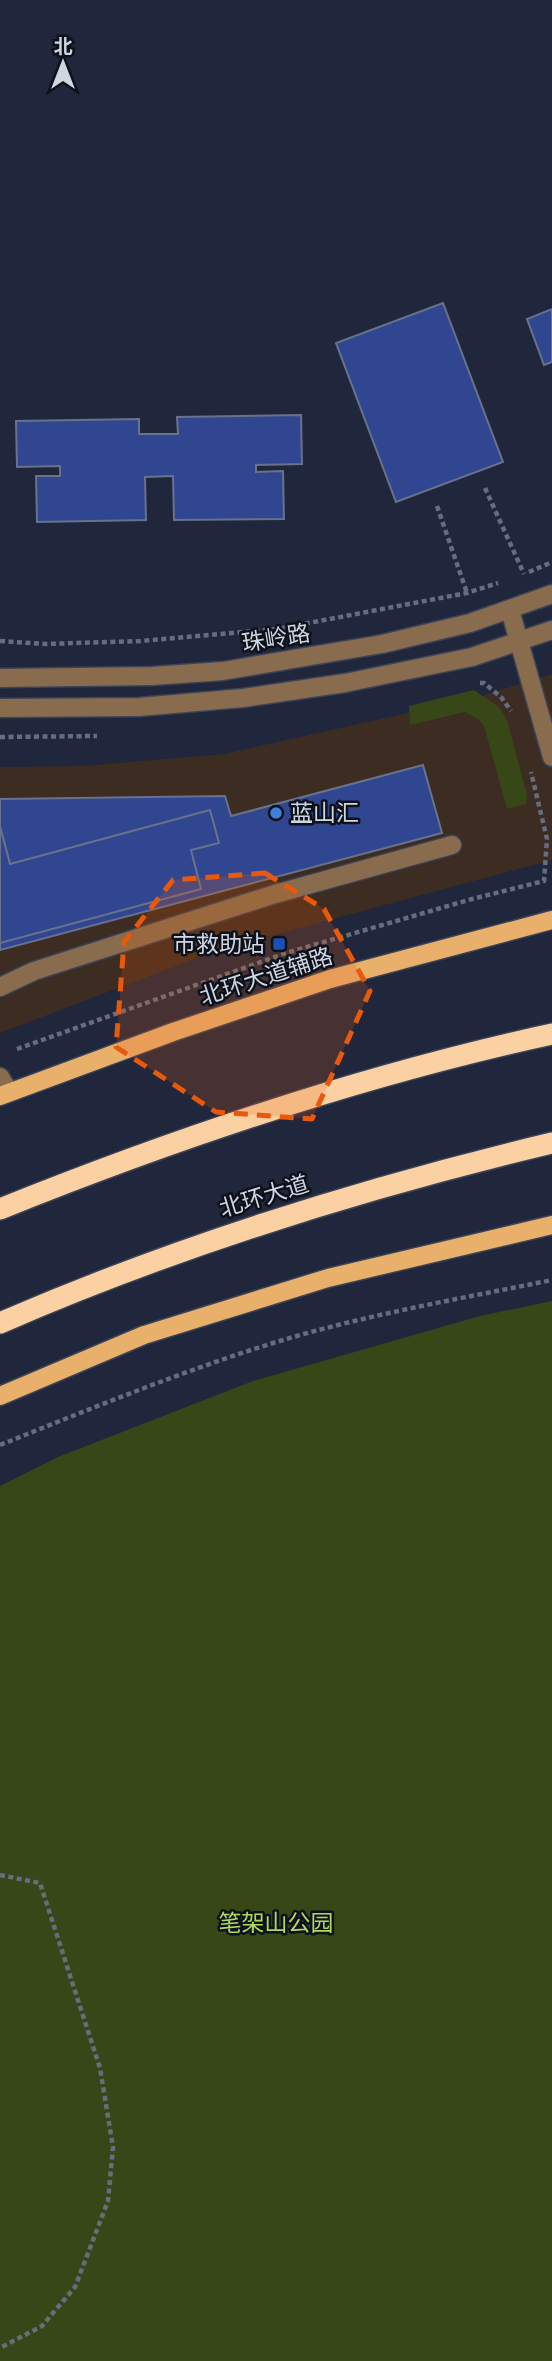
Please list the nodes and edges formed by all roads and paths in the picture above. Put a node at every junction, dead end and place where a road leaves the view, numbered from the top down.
1 (485, 488) dead end
2 (437, 506) dead end
3 (552, 562) edge
4 (552, 594) edge
5 (510, 610) junction
6 (552, 629) edge
7 (0, 641) edge
8 (520, 642) junction
9 (0, 678) edge
10 (474, 684) dead end
11 (0, 708) edge
12 (514, 716) dead end
13 (110, 736) dead end
14 (0, 737) edge
15 (552, 757) edge
16 (531, 771) dead end
17 (452, 845) dead end
18 (552, 920) edge
19 (0, 987) edge
20 (552, 1034) edge
21 (17, 1049) dead end
22 (3, 1088) edge
23 (552, 1143) edge
24 (0, 1209) edge
25 (552, 1225) edge
26 (552, 1280) edge
27 (0, 1323) edge
28 (0, 1396) edge
29 (0, 1445) edge
30 (0, 1875) edge
31 (0, 2348) edge

1 - 3 path
2 - 7 path
4 - 5 street, 珠岭路
5 - 8 street
5 - 9 street, 珠岭路
6 - 8 street
8 - 11 street
8 - 15 street
10 - 12 path
13 - 14 path
16 - 21 path
17 - 19 street
18 - 22 main road, 北环大道辅路
20 - 24 highway
23 - 27 highway, 北环大道
25 - 28 main road
26 - 29 path
30 - 31 path

